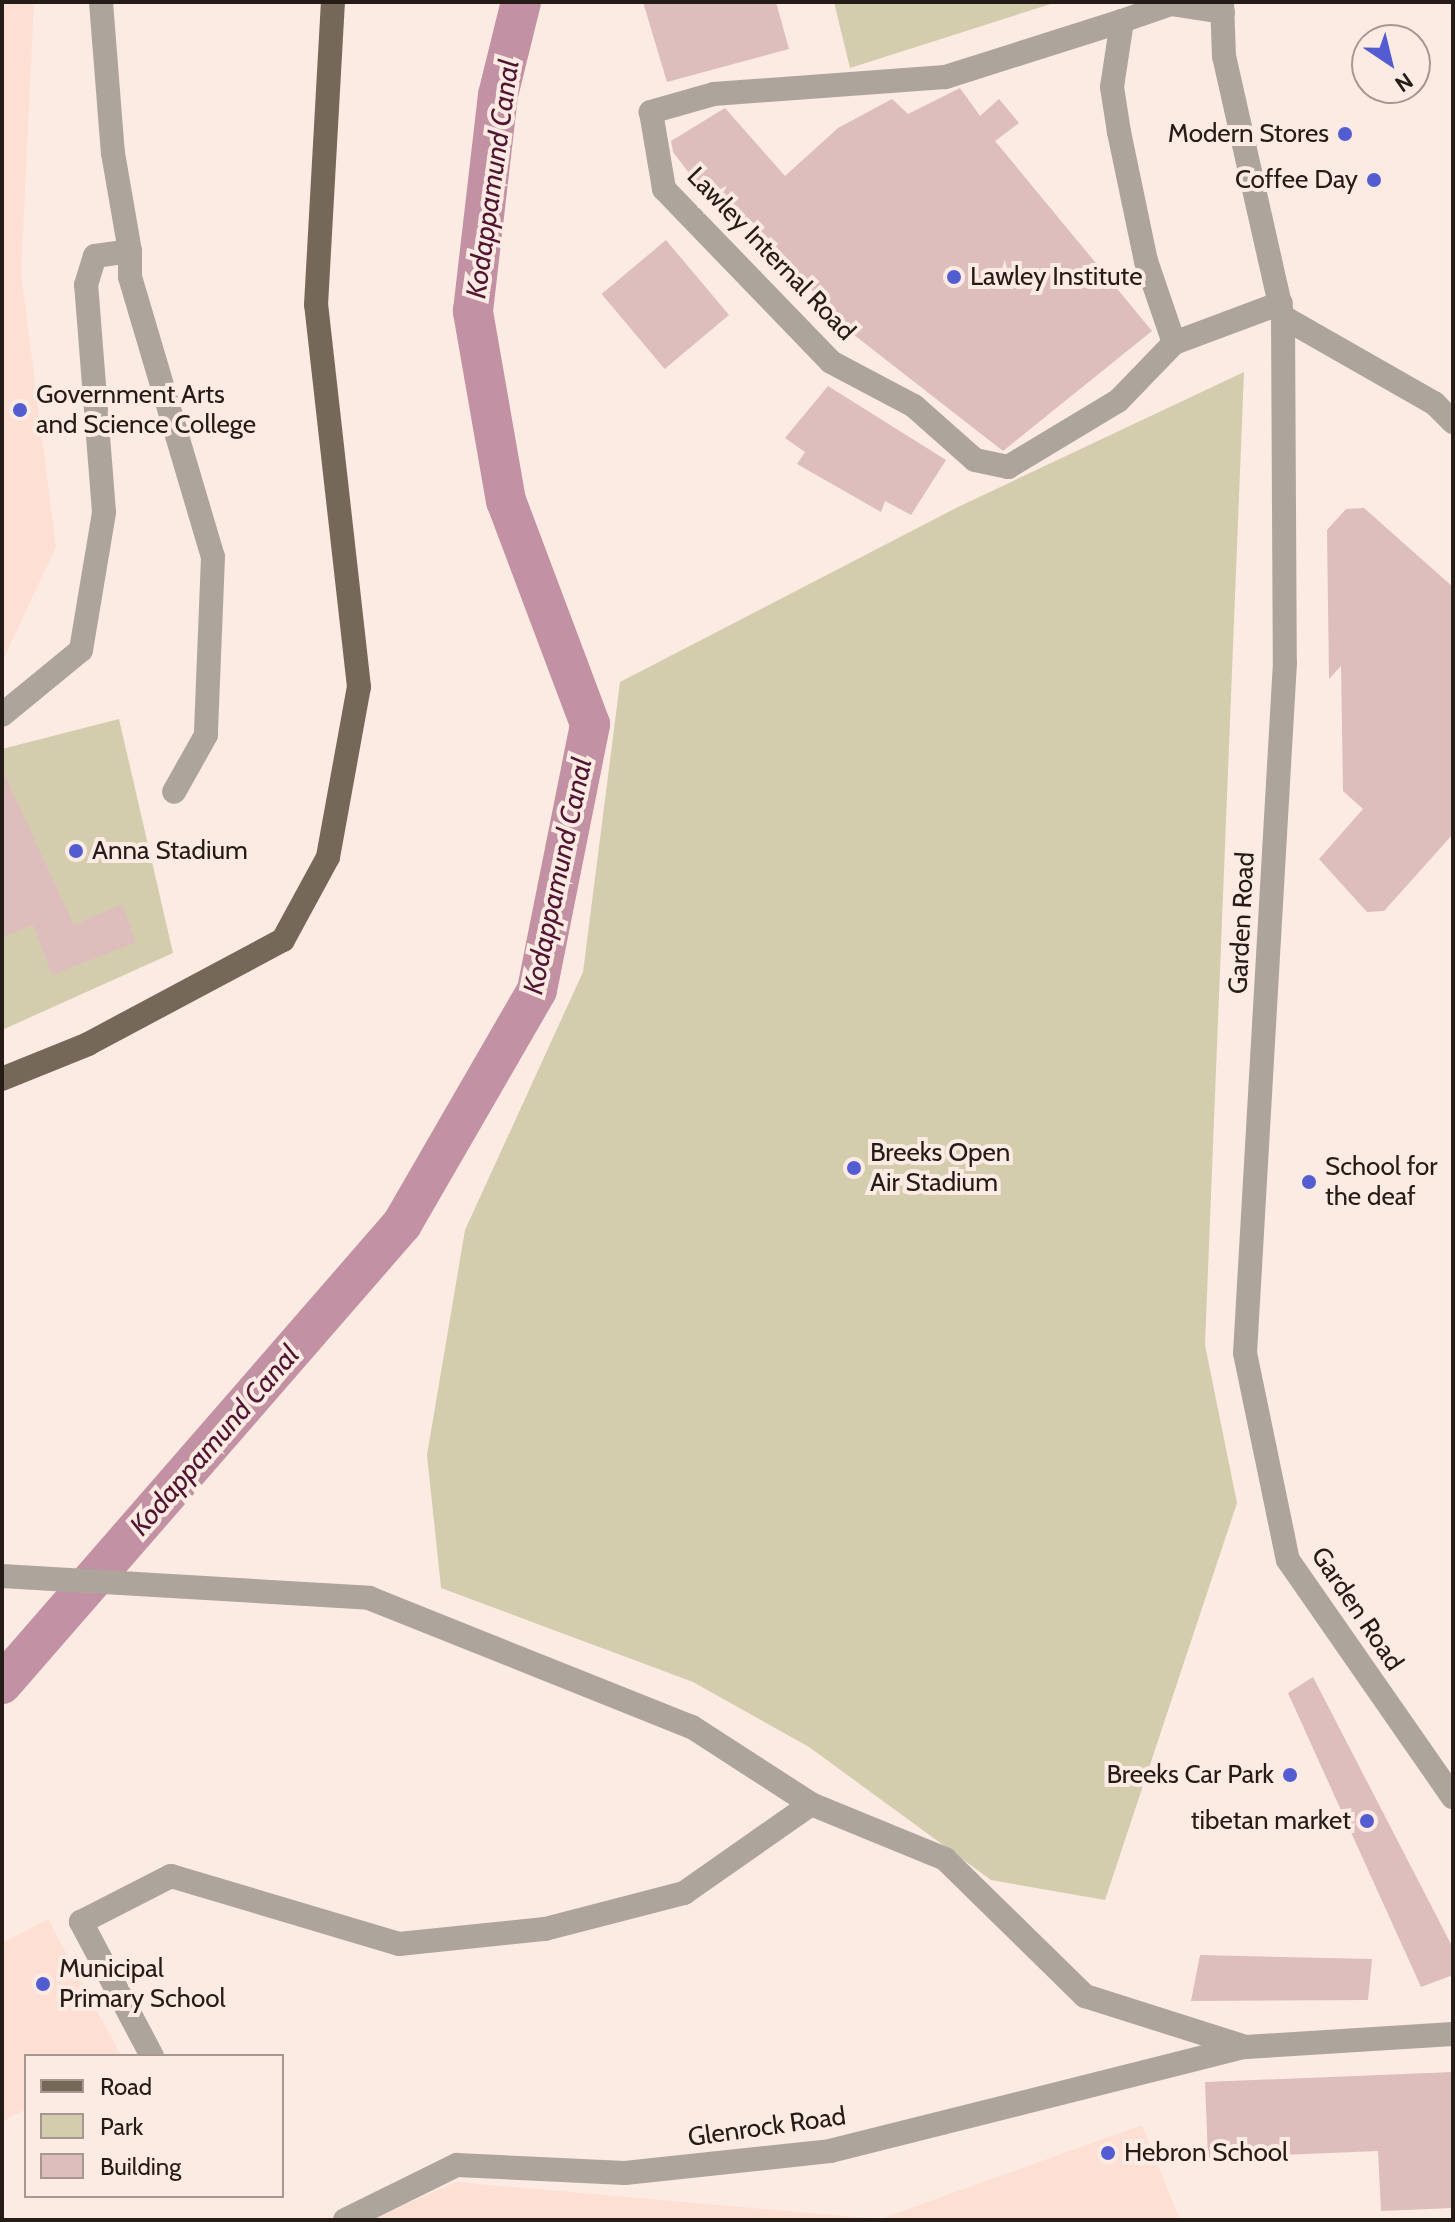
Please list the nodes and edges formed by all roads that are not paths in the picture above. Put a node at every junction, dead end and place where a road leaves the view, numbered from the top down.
1 (101, 2) edge
2 (333, 2) edge
3 (1222, 7) edge
4 (1122, 21) junction
5 (130, 251) junction
6 (1282, 310) junction
7 (1174, 343) junction
8 (1453, 422) edge
9 (2, 715) edge
10 (174, 792) dead end
11 (2, 1079) edge
12 (2, 1576) edge
13 (1453, 1797) edge
14 (811, 1804) junction
15 (1453, 2034) edge
16 (1246, 2047) junction
17 (151, 2054) edge
18 (345, 2220) edge

1 - 5 street
2 - 11 main road
3 - 4 street
3 - 6 street, Garden Road
4 - 7 street
4 - 7 street, Lawley Internal Road
5 - 9 street
5 - 10 street
6 - 7 street
6 - 8 street
6 - 13 street, Garden Road
12 - 14 street
14 - 16 street
14 - 17 street
15 - 16 street
16 - 18 street, Glenrock Road

